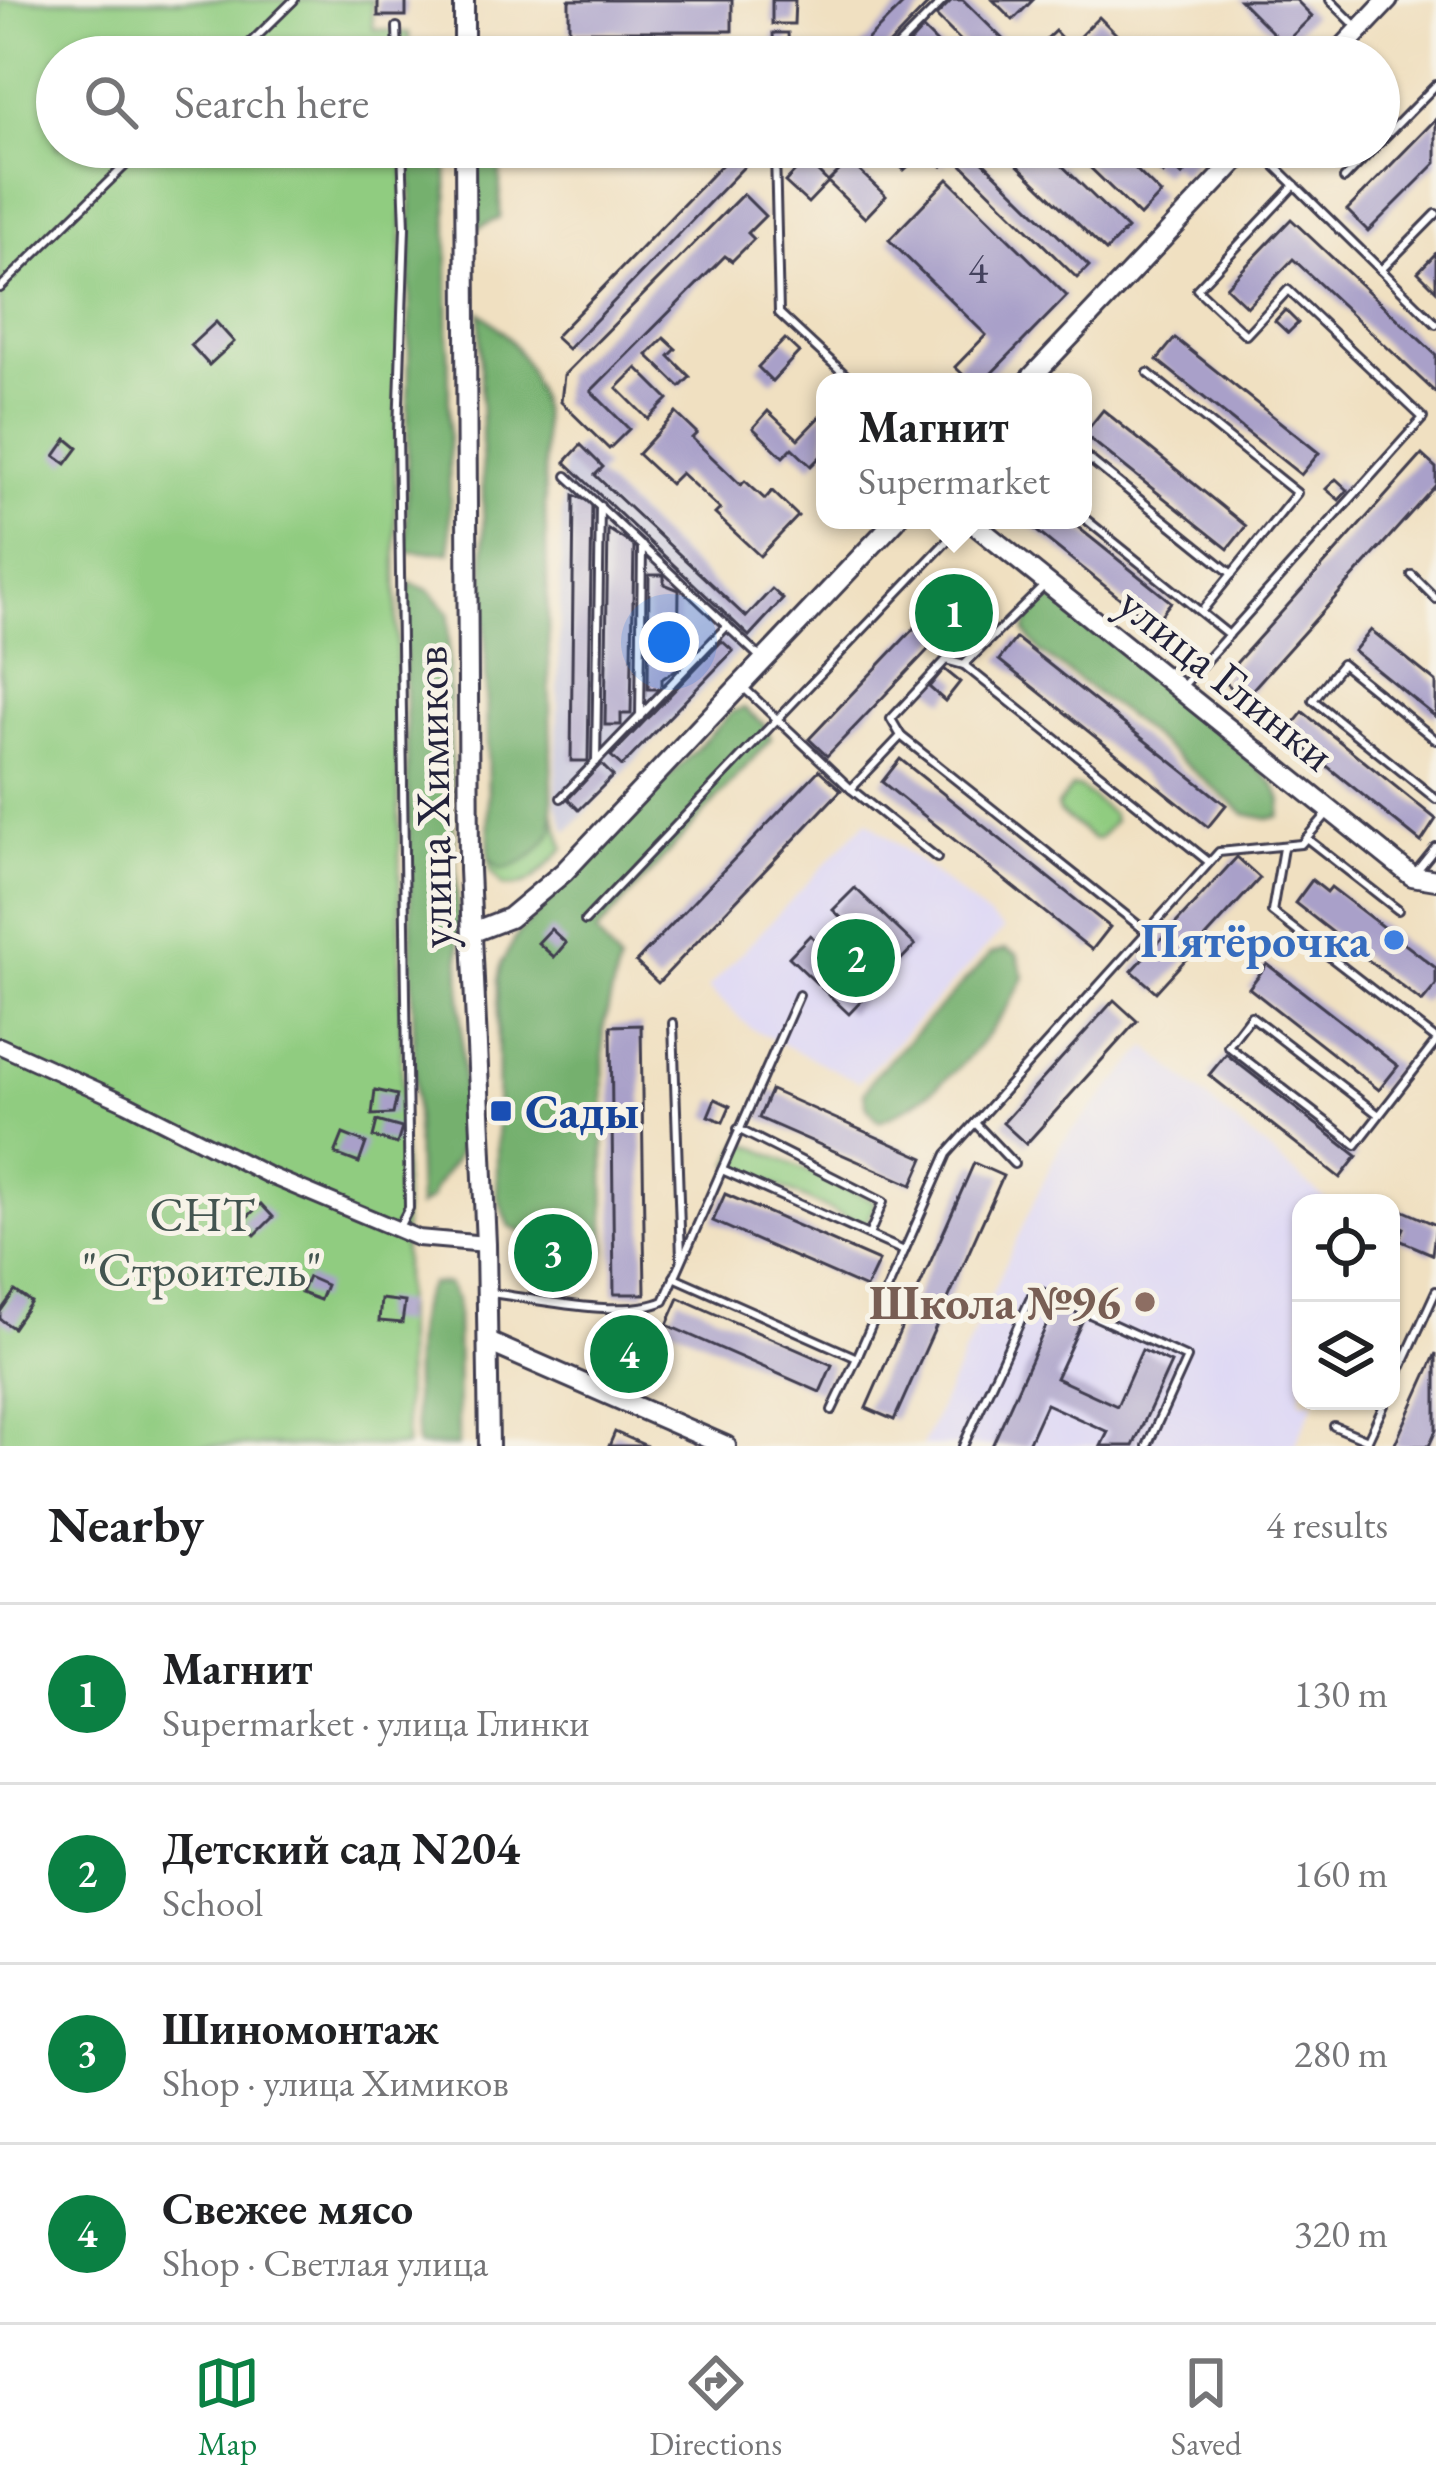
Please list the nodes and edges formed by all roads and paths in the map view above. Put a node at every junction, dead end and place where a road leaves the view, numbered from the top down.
1 (294, 0) edge
2 (464, 0) edge
3 (944, 0) edge
4 (1330, 0) edge
5 (1388, 0) edge
6 (397, 27) dead end
7 (1359, 30) junction
8 (257, 36) edge
9 (397, 36) edge
10 (464, 36) edge
11 (909, 36) edge
12 (1353, 36) edge
13 (1436, 85) edge
14 (1400, 122) edge
15 (123, 168) edge
16 (403, 168) edge
17 (465, 168) edge
18 (775, 168) edge
19 (1232, 168) edge
20 (1276, 168) edge
21 (1354, 168) edge
22 (1343, 179) dead end
23 (1295, 185) junction
24 (1436, 214) edge
25 (1381, 270) junction
26 (0, 288) edge
27 (1436, 324) edge
28 (843, 373) edge
29 (1036, 373) edge
30 (1148, 374) dead end
31 (1092, 461) edge
32 (567, 476) dead end
33 (599, 506) junction
34 (1092, 524) edge
35 (888, 529) edge
36 (959, 529) edge
37 (979, 529) edge
38 (642, 547) junction
39 (1232, 574) junction
40 (1412, 575) dead end
41 (1046, 584) junction
42 (1436, 599) edge
43 (1201, 612) junction
44 (727, 626) junction
45 (1229, 635) junction
46 (764, 661) junction
47 (964, 664) junction
48 (741, 685) junction
49 (1180, 689) junction
50 (640, 716) junction
51 (777, 719) junction
52 (901, 736) junction
53 (1436, 740) edge
54 (596, 762) junction
55 (851, 789) junction
56 (561, 798) dead end
57 (1436, 799) edge
58 (1330, 811) junction
59 (1306, 838) junction
60 (1436, 847) edge
61 (1283, 848) junction
62 (938, 858) dead end
63 (1209, 862) junction
64 (1428, 883) edge
65 (1398, 910) dead end
66 (585, 921) dead end
67 (473, 932) junction
68 (1147, 933) junction
69 (800, 995) dead end
70 (673, 1023) dead end
71 (1436, 1041) edge
72 (0, 1046) edge
73 (1379, 1115) junction
74 (975, 1123) junction
75 (738, 1129) junction
76 (1015, 1164) dead end
77 (722, 1170) junction
78 (398, 1229) junction
79 (868, 1235) junction
80 (486, 1244) junction
81 (904, 1251) junction
82 (682, 1261) junction
83 (674, 1277) junction
84 (1436, 1291) edge
85 (488, 1293) junction
86 (488, 1342) junction
87 (857, 1358) junction
88 (1400, 1369) edge
89 (832, 1410) dead end
90 (1382, 1410) edge
91 (1334, 1426) dead end
92 (1366, 1443) edge
93 (489, 1446) edge
94 (726, 1446) edge
95 (964, 1446) edge
96 (1147, 1446) edge

1 - 8 lane
2 - 10 street
3 - 11 lane
4 - 7 lane
5 - 7 street
6 - 9 lane
7 - 12 street
13 - 14 lane
15 - 26 lane
16 - 78 lane
17 - 67 street, улица Химиков
18 - 28 lane
19 - 29 street
20 - 23 lane
21 - 22 lane
23 - 25 lane
23 - 45 lane
24 - 25 lane
25 - 27 lane
30 - 39 lane
31 - 39 lane
32 - 33 lane
33 - 38 lane
33 - 54 lane
34 - 43 lane
35 - 46 street
36 - 51 lane
37 - 41 street, улица Глинки
38 - 44 lane
38 - 50 lane
39 - 43 lane
40 - 42 lane
41 - 47 lane
41 - 49 street, улица Глинки
43 - 45 lane
44 - 46 lane
44 - 50 lane
45 - 49 lane
46 - 48 street
47 - 52 lane
47 - 63 lane
48 - 51 lane
48 - 67 street
49 - 58 street, улица Глинки
50 - 54 lane
51 - 55 lane
51 - 66 lane
52 - 55 lane
52 - 68 lane
53 - 57 lane
54 - 56 lane
55 - 62 lane
58 - 59 lane
58 - 64 street, улица Глинки
59 - 61 lane
59 - 65 lane
60 - 64 lane
61 - 63 lane
61 - 71 lane
63 - 68 lane
67 - 80 street, улица Химиков
68 - 74 lane
69 - 75 lane
70 - 82 lane
71 - 73 lane
72 - 78 street
73 - 73 lane
74 - 76 lane
74 - 81 lane
75 - 77 lane
75 - 79 lane
77 - 79 lane
77 - 82 lane
78 - 80 street
79 - 81 lane
80 - 85 street, улица Химиков
81 - 87 lane
82 - 83 lane
83 - 85 lane
83 - 87 lane
84 - 88 lane
85 - 86 street, улица Химиков
86 - 93 street, улица Химиков
86 - 94 street
87 - 89 lane
90 - 92 lane
91 - 92 lane
95 - 96 lane

